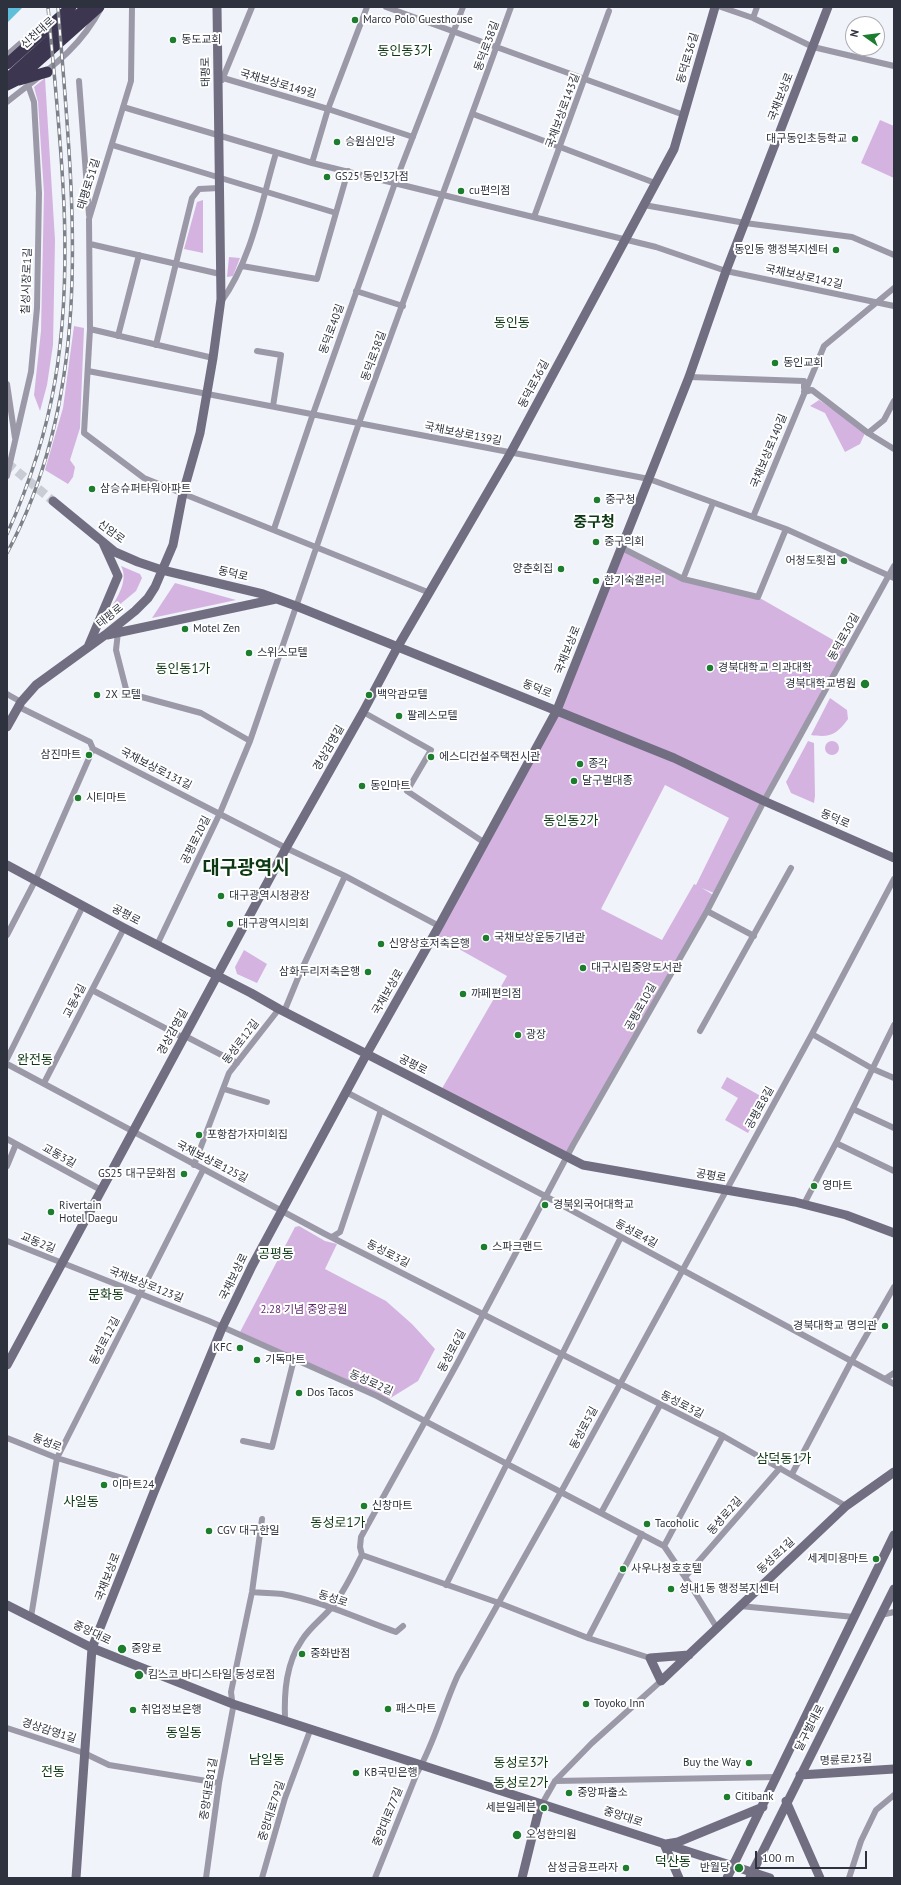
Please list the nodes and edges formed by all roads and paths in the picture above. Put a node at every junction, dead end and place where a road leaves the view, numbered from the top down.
1 (60, 7) edge
2 (71, 7) edge
3 (87, 7) edge
4 (101, 7) edge
5 (132, 7) edge
6 (217, 7) edge
7 (252, 7) edge
8 (367, 7) edge
9 (386, 7) edge
10 (463, 7) edge
11 (511, 7) edge
12 (715, 7) edge
13 (721, 7) edge
14 (757, 7) edge
15 (828, 7) edge
16 (609, 11) dead end
17 (753, 18) junction
18 (37, 29) junction
19 (454, 32) junction
20 (813, 46) junction
21 (497, 47) junction
22 (7, 55) edge
23 (7, 63) edge
24 (894, 66) edge
25 (47, 72) junction
26 (223, 78) junction
27 (585, 79) junction
28 (10, 81) edge
29 (79, 81) dead end
30 (28, 86) junction
31 (218, 89) junction
32 (7, 102) edge
33 (123, 108) junction
34 (328, 109) junction
35 (473, 114) junction
36 (684, 115) junction
37 (217, 136) junction
38 (413, 137) junction
39 (112, 145) junction
40 (560, 147) junction
41 (276, 152) junction
42 (312, 163) junction
43 (348, 171) junction
44 (219, 178) junction
45 (395, 183) junction
46 (655, 183) junction
47 (219, 188) junction
48 (264, 192) junction
49 (444, 195) junction
50 (644, 205) junction
51 (336, 213) junction
52 (534, 217) junction
53 (89, 218) junction
54 (745, 223) junction
55 (625, 239) junction
56 (90, 244) junction
57 (139, 255) junction
58 (894, 256) edge
59 (176, 264) junction
60 (242, 266) junction
61 (726, 271) junction
62 (220, 274) junction
63 (894, 288) edge
64 (356, 291) junction
65 (876, 302) junction
66 (220, 304) junction
67 (403, 306) junction
68 (894, 306) edge
69 (90, 329) junction
70 (118, 336) junction
71 (156, 345) junction
72 (257, 351) dead end
73 (213, 358) junction
74 (88, 370) junction
75 (689, 377) junction
76 (7, 384) edge
77 (207, 392) junction
78 (804, 392) junction
79 (894, 401) edge
80 (273, 406) junction
81 (313, 414) junction
82 (359, 423) junction
83 (868, 433) junction
84 (16, 443) junction
85 (894, 448) edge
86 (510, 454) junction
87 (7, 476) edge
88 (649, 480) junction
89 (183, 493) junction
90 (53, 501) tunnel mouth
91 (713, 503) junction
92 (753, 517) junction
93 (274, 529) junction
94 (786, 529) junction
95 (102, 540) junction
96 (317, 547) junction
97 (622, 548) junction
98 (894, 566) edge
99 (162, 570) junction
100 (891, 577) edge
101 (683, 579) junction
102 (430, 593) junction
103 (278, 599) junction
104 (296, 606) junction
105 (118, 632) junction
106 (105, 635) junction
107 (87, 648) junction
108 (397, 648) junction
109 (7, 694) edge
110 (20, 705) junction
111 (557, 710) junction
112 (363, 712) junction
113 (7, 727) edge
114 (250, 741) junction
115 (93, 749) junction
116 (764, 801) junction
117 (220, 813) junction
118 (485, 843) junction
119 (286, 848) junction
120 (894, 858) edge
121 (7, 865) edge
122 (791, 868) dead end
123 (345, 876) junction
124 (894, 879) edge
125 (35, 880) junction
126 (83, 906) junction
127 (707, 911) junction
128 (439, 926) junction
129 (124, 928) junction
130 (7, 935) edge
131 (754, 936) junction
132 (157, 945) junction
133 (218, 976) junction
134 (92, 990) junction
135 (281, 1010) junction
136 (894, 1025) edge
137 (700, 1031) dead end
138 (892, 1032) edge
139 (812, 1034) junction
140 (184, 1037) junction
141 (366, 1055) junction
142 (7, 1059) edge
143 (237, 1063) junction
144 (7, 1064) edge
145 (873, 1069) junction
146 (894, 1078) edge
147 (44, 1083) junction
148 (224, 1089) junction
149 (346, 1092) junction
150 (267, 1102) dead end
151 (853, 1109) junction
152 (381, 1110) junction
153 (894, 1128) edge
154 (133, 1131) junction
155 (7, 1139) edge
156 (836, 1143) junction
157 (16, 1144) junction
158 (567, 1158) junction
159 (194, 1165) junction
160 (7, 1166) edge
161 (204, 1170) junction
162 (894, 1170) edge
163 (100, 1190) junction
164 (726, 1191) junction
165 (545, 1196) junction
166 (804, 1204) junction
167 (282, 1210) junction
168 (894, 1232) edge
169 (332, 1237) junction
170 (621, 1237) junction
171 (7, 1241) edge
172 (62, 1264) junction
173 (681, 1270) junction
174 (894, 1287) edge
175 (140, 1293) junction
176 (483, 1314) junction
177 (222, 1328) junction
178 (561, 1356) junction
179 (294, 1359) junction
180 (852, 1362) junction
181 (7, 1365) edge
182 (894, 1373) edge
183 (885, 1379) junction
184 (894, 1384) edge
185 (619, 1385) junction
186 (660, 1405) junction
187 (426, 1420) junction
188 (723, 1436) junction
189 (7, 1438) edge
190 (243, 1441) dead end
191 (57, 1458) junction
192 (507, 1464) junction
193 (780, 1468) junction
194 (894, 1472) edge
195 (792, 1474) junction
196 (126, 1479) dead end
197 (562, 1492) junction
198 (846, 1506) junction
199 (601, 1513) junction
200 (262, 1519) dead end
201 (642, 1534) junction
202 (894, 1535) edge
203 (664, 1546) junction
204 (362, 1555) junction
205 (685, 1577) junction
206 (446, 1585) junction
207 (894, 1589) edge
208 (252, 1592) junction
209 (498, 1603) junction
210 (7, 1605) edge
211 (740, 1606) junction
212 (332, 1608) junction
213 (894, 1612) edge
214 (881, 1616) junction
215 (31, 1617) junction
216 (854, 1617) junction
217 (403, 1626) dead end
218 (717, 1628) junction
219 (588, 1638) junction
220 (92, 1648) junction
221 (689, 1655) junction
222 (650, 1658) junction
223 (661, 1680) junction
224 (233, 1704) junction
225 (285, 1720) junction
226 (7, 1728) edge
227 (311, 1728) junction
228 (84, 1753) junction
229 (422, 1764) junction
230 (894, 1769) edge
231 (800, 1775) junction
232 (777, 1777) junction
233 (555, 1780) junction
234 (219, 1783) junction
235 (894, 1795) edge
236 (786, 1802) junction
237 (542, 1804) junction
238 (763, 1807) junction
239 (664, 1844) junction
240 (733, 1867) junction
241 (751, 1875) edge
242 (76, 1878) edge
243 (206, 1878) edge
244 (262, 1878) edge
245 (375, 1878) edge
246 (522, 1878) edge
247 (679, 1878) edge
248 (727, 1878) edge
249 (770, 1878) edge
250 (820, 1878) edge
251 (849, 1878) edge

1 - 18 highway
2 - 23 highway, 신천대로
3 - 28 highway, 신천대로
4 - 25 street
4 - 28 highway
5 - 33 street, 태평로51길
6 - 31 main road, 태평로
7 - 26 street, 국채보상로149길
8 - 34 street
9 - 19 street
10 - 19 street, 동덕로40길
11 - 21 street, 동덕로38길
12 - 36 main road, 동덕로36길
13 - 17 street
14 - 17 street
15 - 20 main road, 국채보상로
16 - 27 street, 국채보상로143길
17 - 20 street
18 - 22 street
18 - 23 highway
19 - 21 street
19 - 38 street, 동덕로40길
20 - 24 street
20 - 54 main road, 국채보상로
21 - 27 street
21 - 35 street, 동덕로38길
25 - 28 highway
25 - 30 street
26 - 31 street, 국채보상로149길
26 - 34 street, 국채보상로149길
27 - 36 street
27 - 40 street, 국채보상로143길
29 - 53 street
30 - 32 street
30 - 84 street, 칠성시장로1길
31 - 37 main road, 태평로
33 - 37 street
33 - 39 street, 태평로51길
34 - 38 street
34 - 42 street
35 - 40 street
35 - 49 street, 동덕로38길
36 - 46 main road, 동덕로36길
37 - 41 street
37 - 44 main road, 태평로
38 - 45 street, 동덕로40길
39 - 44 street
39 - 53 street, 태평로51길
40 - 46 street
40 - 52 street, 국채보상로143길
41 - 42 street
41 - 48 street
42 - 43 street
43 - 45 street
43 - 51 street
44 - 47 main road, 태평로
44 - 48 street
45 - 49 street
45 - 64 street, 동덕로40길
46 - 50 main road, 동덕로36길
47 - 59 street
47 - 62 main road, 태평로
48 - 51 street
48 - 60 street
49 - 52 street
49 - 67 street, 동덕로38길
50 - 54 street
50 - 55 main road, 동덕로36길
51 - 60 street
52 - 55 street
53 - 56 street, 태평로51길
54 - 58 street
54 - 61 main road, 국채보상로
55 - 61 street
55 - 86 main road, 동덕로36길
56 - 57 street
56 - 69 street, 태평로51길
57 - 59 street
57 - 70 street
59 - 62 street
59 - 71 street
60 - 66 street
61 - 65 street, 국채보상로142길
61 - 75 main road, 국채보상로
62 - 66 main road, 태평로
63 - 65 street
64 - 67 street
64 - 81 street, 동덕로40길
65 - 68 street, 국채보상로142길
65 - 78 street
66 - 73 main road, 태평로
67 - 82 street, 동덕로38길
69 - 70 street
69 - 74 street, 태평로51길
70 - 71 street
71 - 73 street
72 - 80 street
73 - 77 main road, 태평로
74 - 77 street
74 - 89 street, 태평로51길
75 - 78 street
75 - 88 main road, 국채보상로
76 - 84 street
77 - 80 street, 국채보상로139길
77 - 89 main road, 태평로
78 - 83 street
78 - 92 street, 국채보상로140길
79 - 83 street
80 - 81 street, 국채보상로139길
81 - 82 street, 국채보상로139길
81 - 93 street, 동덕로40길
82 - 86 street, 국채보상로139길
82 - 96 street, 동덕로38길
83 - 85 street
84 - 87 street, 칠성시장로1길
86 - 88 street, 국채보상로139길
86 - 102 main road, 동덕로36길
88 - 91 street
88 - 97 main road, 국채보상로
89 - 93 street
89 - 99 main road, 태평로
90 - 95 main road, 신암로
91 - 92 street
91 - 101 street
92 - 94 street
93 - 96 street
94 - 100 street
94 - 101 street
95 - 99 main road, 신암로
95 - 107 main road
96 - 102 street
96 - 104 street, 동덕로38길
97 - 101 street
97 - 111 main road, 국채보상로
98 - 100 street, 동덕로30길
99 - 103 main road, 동덕로
99 - 106 main road, 태평로
100 - 116 street, 동덕로30길
102 - 108 main road, 동덕로36길
103 - 104 main road, 동덕로
103 - 105 main road
104 - 108 main road, 동덕로
104 - 114 street, 공평로20길
105 - 106 main road
105 - 114 street
106 - 107 main road, 태평로
107 - 110 main road, 태평로
108 - 111 main road, 동덕로
108 - 112 main road, 경상감영길
109 - 110 street, 국채보상로131길
110 - 113 main road, 태평로
110 - 115 street, 국채보상로131길
111 - 116 main road, 동덕로
111 - 118 main road, 국채보상로
112 - 118 street
112 - 119 main road, 경상감영길
114 - 117 street, 공평로20길
115 - 117 street, 국채보상로131길
115 - 125 street
116 - 120 main road, 동덕로
116 - 127 street, 공평로10길
117 - 119 street, 국채보상로131길
117 - 132 street, 공평로20길
118 - 128 main road, 국채보상로
119 - 123 street, 국채보상로131길
119 - 133 main road, 경상감영길
121 - 125 main road, 공평로
122 - 131 street
123 - 128 street, 국채보상로131길
123 - 135 street, 동성로12길
124 - 139 street, 공평로8길
125 - 126 main road, 공평로
125 - 130 street
126 - 129 main road, 공평로
126 - 142 street
127 - 131 street
127 - 158 street, 공평로10길
128 - 141 main road, 국채보상로
129 - 132 main road, 공평로
129 - 134 street, 교동4길
131 - 137 street
132 - 133 main road, 공평로
133 - 135 main road, 공평로
133 - 140 main road, 경상감영길
134 - 140 street
134 - 147 street, 교동4길
135 - 141 main road, 공평로
135 - 143 street, 동성로12길
136 - 138 street
138 - 145 street
139 - 145 street
139 - 164 street, 공평로8길
140 - 143 street
140 - 154 main road, 경상감영길
141 - 149 main road, 국채보상로
141 - 158 main road, 공평로
143 - 148 street, 동성로12길
144 - 147 street
145 - 146 street
145 - 151 street
147 - 154 street
148 - 150 street
148 - 159 street, 동성로12길
149 - 152 street, 동성로4길
149 - 167 main road, 국채보상로
151 - 153 street
151 - 156 street
152 - 165 street, 동성로4길
152 - 169 street
154 - 159 street, 국채보상로125길
154 - 163 main road, 경상감영길
155 - 157 street, 교동3길
156 - 162 street
156 - 166 street
157 - 160 street
157 - 163 street, 교동3길
158 - 164 main road, 공평로
158 - 165 street, 동성로6길
159 - 161 street, 국채보상로125길
161 - 167 street, 국채보상로125길
161 - 175 street, 동성로12길
163 - 172 main road, 경상감영길
164 - 166 main road, 공평로
164 - 173 street, 동성로5길
165 - 170 street, 동성로4길
165 - 176 street, 동성로6길
166 - 168 main road, 공평로
167 - 169 street, 동성로3길
167 - 177 main road, 국채보상로
169 - 176 street, 동성로3길
170 - 173 street, 동성로4길
170 - 178 street
171 - 172 street, 교동2길
172 - 175 street, 국채보상로123길
172 - 181 main road, 경상감영길
173 - 180 street, 동성로4길
173 - 185 street, 동성로5길
174 - 180 street
175 - 177 street, 국채보상로123길
175 - 191 street, 동성로12길
176 - 178 street, 동성로3길
176 - 187 street, 동성로6길
177 - 179 street, 동성로2길
177 - 220 main road, 국채보상로
178 - 185 street, 동성로3길
178 - 192 street
179 - 187 street, 동성로2길
179 - 190 street
180 - 183 street, 동성로4길
180 - 195 street
182 - 183 street
183 - 184 street, 동성로4길
185 - 186 street, 동성로3길
185 - 197 street, 동성로5길
186 - 188 street, 동성로3길
186 - 199 street
187 - 192 street, 동성로2길
187 - 204 street, 동성로6길
188 - 193 street, 동성로3길
188 - 203 street
189 - 191 street, 동성로
191 - 196 street, 동성로
191 - 215 street
192 - 197 street, 동성로2길
192 - 206 street
193 - 195 street, 동성로3길
193 - 205 street, 동성로2길
194 - 198 main road, 동성로1길
195 - 198 street, 동성로3길
197 - 199 street, 동성로2길
197 - 209 street, 동성로5길
198 - 211 main road, 동성로1길
199 - 201 street, 동성로2길
200 - 208 street
201 - 203 street, 동성로2길
201 - 219 street
202 - 216 main road, 달구벌대로
203 - 205 street, 동성로2길
204 - 206 street
204 - 212 street, 동성로6길
205 - 218 street, 동성로2길
206 - 209 street
207 - 214 main road, 달구벌대로
208 - 212 street, 동성로
208 - 224 street
209 - 219 street
209 - 229 street, 동성로5길
210 - 215 main road, 중앙대로
211 - 216 street
211 - 218 main road, 동성로1길
212 - 217 street, 동성로
212 - 225 street
213 - 214 street
214 - 231 main road, 달구벌대로
215 - 220 main road, 중앙대로
216 - 232 main road, 달구벌대로
218 - 221 main road, 동성로1길
219 - 222 street
220 - 224 main road, 중앙대로
220 - 228 main road, 국채보상로
221 - 222 main road
221 - 223 main road, 동성로1길
222 - 223 main road
223 - 233 street, 동성로1길
224 - 225 main road, 중앙대로
224 - 234 street, 중앙대로81길
225 - 227 main road, 중앙대로
226 - 228 street, 경상감영1길
227 - 229 main road, 중앙대로
227 - 244 street, 중앙대로79길
228 - 234 street
228 - 242 main road, 국채보상로
229 - 237 main road, 중앙대로
229 - 245 street, 중앙대로77길
230 - 231 main road, 명륜로23길
231 - 236 main road, 달구벌대로
232 - 233 street
232 - 238 main road, 달구벌대로
233 - 237 street, 동성로1길
234 - 243 street, 중앙대로81길
235 - 251 street
236 - 241 main road, 달구벌대로
236 - 250 main road
237 - 239 main road, 중앙대로
237 - 246 main road
238 - 239 main road
238 - 240 main road, 달구벌대로
239 - 240 main road, 중앙대로
239 - 247 main road
240 - 241 main road, 중앙대로
240 - 248 main road, 달구벌대로
241 - 249 main road, 중앙대로

